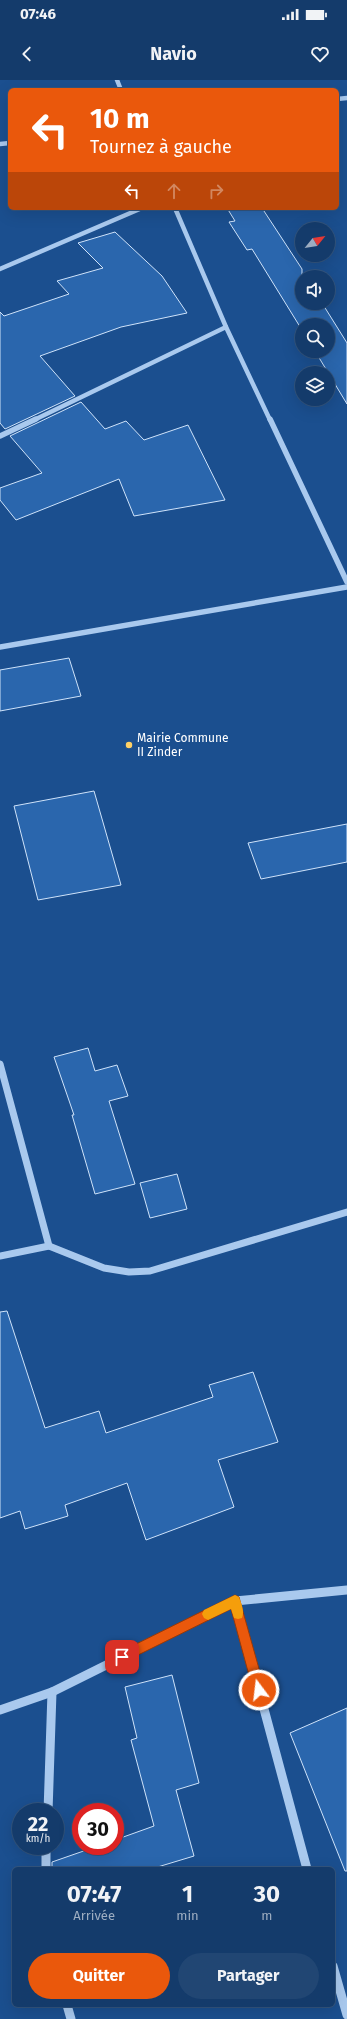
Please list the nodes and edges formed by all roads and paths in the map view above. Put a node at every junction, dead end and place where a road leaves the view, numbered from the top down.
1 (137, 210) edge
2 (176, 210) edge
3 (0, 269) edge
4 (226, 327) junction
5 (0, 436) edge
6 (347, 582) edge
7 (347, 586) edge
8 (0, 647) edge
9 (0, 1064) edge
10 (347, 1212) edge
11 (49, 1246) junction
12 (0, 1256) edge
13 (347, 1590) edge
14 (235, 1601) junction
15 (52, 1692) junction
16 (0, 1710) edge
17 (48, 1803) edge
18 (46, 1855) edge
19 (46, 1867) edge
20 (306, 1867) edge
21 (335, 1973) edge
22 (68, 2007) edge
23 (347, 2016) edge
24 (71, 2019) edge

1 - 3 street
2 - 4 street
4 - 5 street
4 - 6 street
7 - 8 street
9 - 11 street
10 - 11 street
11 - 12 street
13 - 14 street
14 - 15 street
14 - 20 street
15 - 16 street
15 - 17 street
18 - 19 street
21 - 23 street
22 - 24 street

